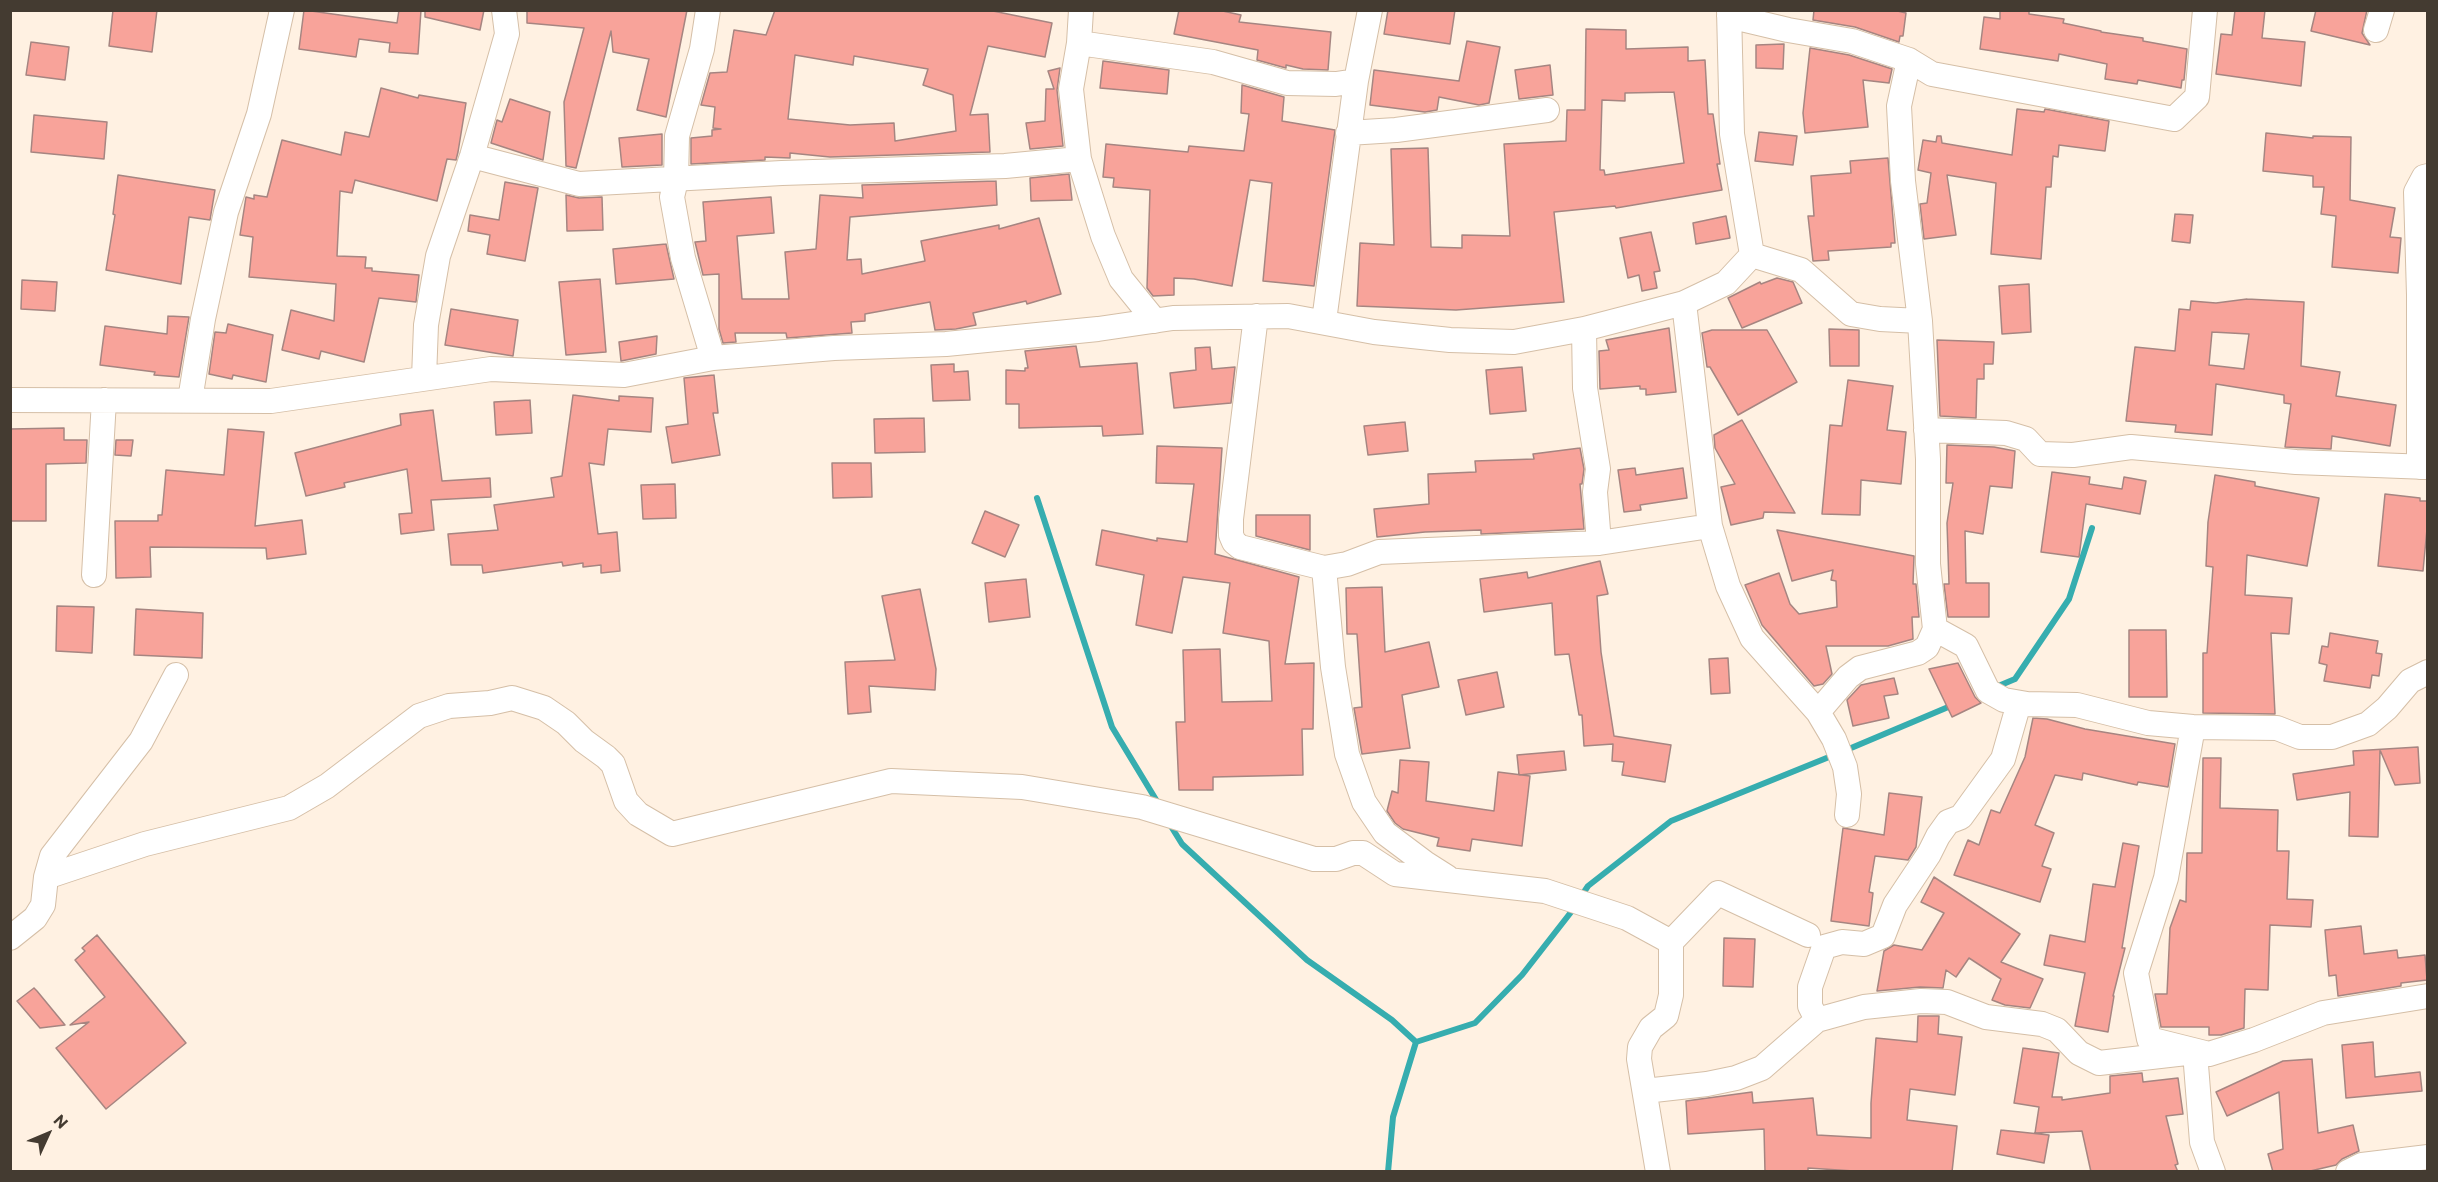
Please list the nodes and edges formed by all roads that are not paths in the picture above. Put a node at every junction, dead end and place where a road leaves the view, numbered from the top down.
1 (282, 10) edge
2 (504, 10) edge
3 (708, 10) edge
4 (1081, 10) edge
5 (1370, 10) edge
6 (2205, 10) edge
7 (1729, 13) edge
8 (1079, 43) junction
9 (1909, 60) junction
10 (1356, 81) junction
11 (1546, 110) dead end
12 (1348, 133) junction
13 (472, 156) junction
14 (1079, 159) junction
15 (2427, 177) edge
16 (676, 180) junction
17 (1752, 255) junction
18 (1684, 303) junction
19 (1256, 316) junction
20 (1155, 321) junction
21 (1323, 321) junction
22 (1920, 321) junction
23 (1584, 329) junction
24 (713, 358) junction
25 (424, 378) junction
26 (10, 400) edge
27 (104, 400) junction
28 (190, 400) junction
29 (1926, 429) junction
30 (2423, 467) edge
31 (1710, 525) junction
32 (1599, 543) junction
33 (1324, 568) junction
34 (94, 575) dead end
35 (1935, 629) junction
36 (2427, 672) edge
37 (176, 675) dead end
38 (2019, 703) junction
39 (1818, 712) junction
40 (2193, 727) junction
41 (1846, 815) dead end
42 (45, 878) junction
43 (1456, 882) junction
44 (1808, 936) dead end
45 (10, 938) edge
46 (1671, 942) junction
47 (2427, 996) edge
48 (1817, 1020) junction
49 (2195, 1052) junction
50 (1645, 1091) junction
51 (2427, 1157) edge
52 (1658, 1172) edge
53 (2213, 1172) edge
54 (2348, 1172) edge

1 - 28 street
2 - 13 street
3 - 16 street
4 - 8 street
5 - 10 street
6 - 9 street
7 - 9 street
7 - 17 street
8 - 10 street
8 - 14 street
9 - 22 street
10 - 12 street
11 - 12 street
12 - 21 street
13 - 16 street
13 - 25 street
14 - 16 street
14 - 20 street
15 - 30 street
16 - 24 street
17 - 18 street
17 - 22 street
18 - 23 street
18 - 31 street
19 - 20 street
19 - 21 street
19 - 33 street
20 - 24 street
21 - 23 street
22 - 29 street
23 - 32 street
24 - 25 street
25 - 28 street
26 - 27 street
27 - 28 street
27 - 34 street
29 - 30 street
29 - 35 street
31 - 32 street
31 - 39 street
32 - 33 street
33 - 43 street
35 - 38 street
35 - 39 street
36 - 40 street
37 - 42 street
38 - 40 street
38 - 48 street
39 - 41 street
40 - 49 street
42 - 43 street
42 - 45 street
43 - 46 street
44 - 46 street
46 - 50 street
47 - 49 street
48 - 49 street
48 - 50 street
49 - 53 street
50 - 52 street
51 - 54 street

